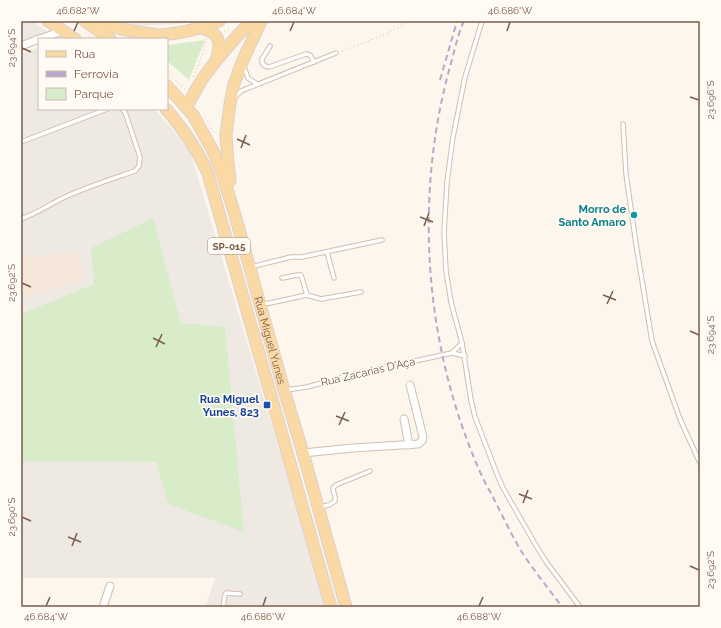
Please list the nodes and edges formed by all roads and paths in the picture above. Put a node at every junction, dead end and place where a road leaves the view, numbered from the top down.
1 (48, 21) edge
2 (85, 21) edge
3 (94, 21) edge
4 (219, 21) edge
5 (251, 21) edge
6 (261, 21) edge
7 (482, 21) edge
8 (62, 31) junction
9 (204, 32) junction
10 (87, 35) dead end
11 (161, 35) junction
12 (42, 38) edge
13 (73, 38) edge
14 (92, 38) edge
15 (109, 38) edge
16 (145, 38) edge
17 (38, 39) edge
18 (21, 46) edge
19 (270, 46) dead end
20 (336, 54) dead end
21 (217, 59) junction
22 (243, 60) junction
23 (314, 62) junction
24 (168, 73) edge
25 (193, 76) dead end
26 (257, 84) junction
27 (188, 86) dead end
28 (168, 87) edge
29 (230, 104) junction
30 (168, 105) edge
31 (186, 107) junction
32 (103, 110) edge
33 (123, 110) edge
34 (167, 110) edge
35 (204, 115) dead end
36 (623, 124) dead end
37 (217, 134) dead end
38 (21, 142) edge
39 (235, 215) junction
40 (21, 219) edge
41 (382, 240) dead end
42 (327, 252) junction
43 (250, 267) junction
44 (282, 278) dead end
45 (334, 278) dead end
46 (361, 292) dead end
47 (307, 295) junction
48 (260, 304) junction
49 (462, 343) junction
50 (452, 353) junction
51 (465, 356) junction
52 (265, 374) junction
53 (410, 385) dead end
54 (284, 390) junction
55 (278, 420) junction
56 (404, 420) dead end
57 (300, 441) junction
58 (408, 444) junction
59 (303, 453) junction
60 (700, 463) edge
61 (370, 471) dead end
62 (318, 507) junction
63 (110, 586) dead end
64 (240, 594) dead end
65 (103, 607) edge
66 (223, 607) edge
67 (331, 607) edge
68 (346, 607) edge
69 (580, 607) edge

1 - 8 main road
2 - 15 main road
3 - 11 main road
4 - 9 main road
5 - 21 main road
6 - 22 main road
7 - 49 lane
8 - 12 street
8 - 13 main road
9 - 11 main road
9 - 21 main road
9 - 25 path
10 - 14 path
11 - 16 main road
17 - 18 street
19 - 23 lane
20 - 23 lane
21 - 31 main road
22 - 26 lane
22 - 29 main road
23 - 26 lane
24 - 27 path
26 - 29 lane
28 - 31 main road, Rua Miguel Yunes / SP-015
29 - 39 main road
30 - 31 main road
31 - 39 main road, Rua Miguel Yunes / SP-015
32 - 38 lane
33 - 40 lane
34 - 52 main road, Rua Miguel Yunes / SP-015
35 - 37 path
36 - 60 lane
39 - 43 main road, Rua Miguel Yunes / SP-015
41 - 42 lane
42 - 43 lane
42 - 45 lane
43 - 48 main road, Rua Miguel Yunes / SP-015
44 - 47 lane
46 - 47 lane
47 - 48 lane
48 - 54 main road, Rua Miguel Yunes / SP-015
49 - 50 lane
49 - 51 lane
50 - 51 lane
50 - 54 lane, Rua Zacarias D'Aça
51 - 69 lane
52 - 54 main road
52 - 55 main road, Rua Miguel Yunes / SP-015
53 - 58 street
54 - 57 main road, Rua Miguel Yunes / SP-015
55 - 57 main road
55 - 67 main road, Rua Miguel Yunes / SP-015
56 - 58 street
57 - 59 main road, Rua Miguel Yunes / SP-015
58 - 59 street
59 - 62 main road, Rua Miguel Yunes / SP-015
61 - 62 lane
62 - 68 main road, Rua Miguel Yunes / SP-015
63 - 65 street
64 - 66 lane

